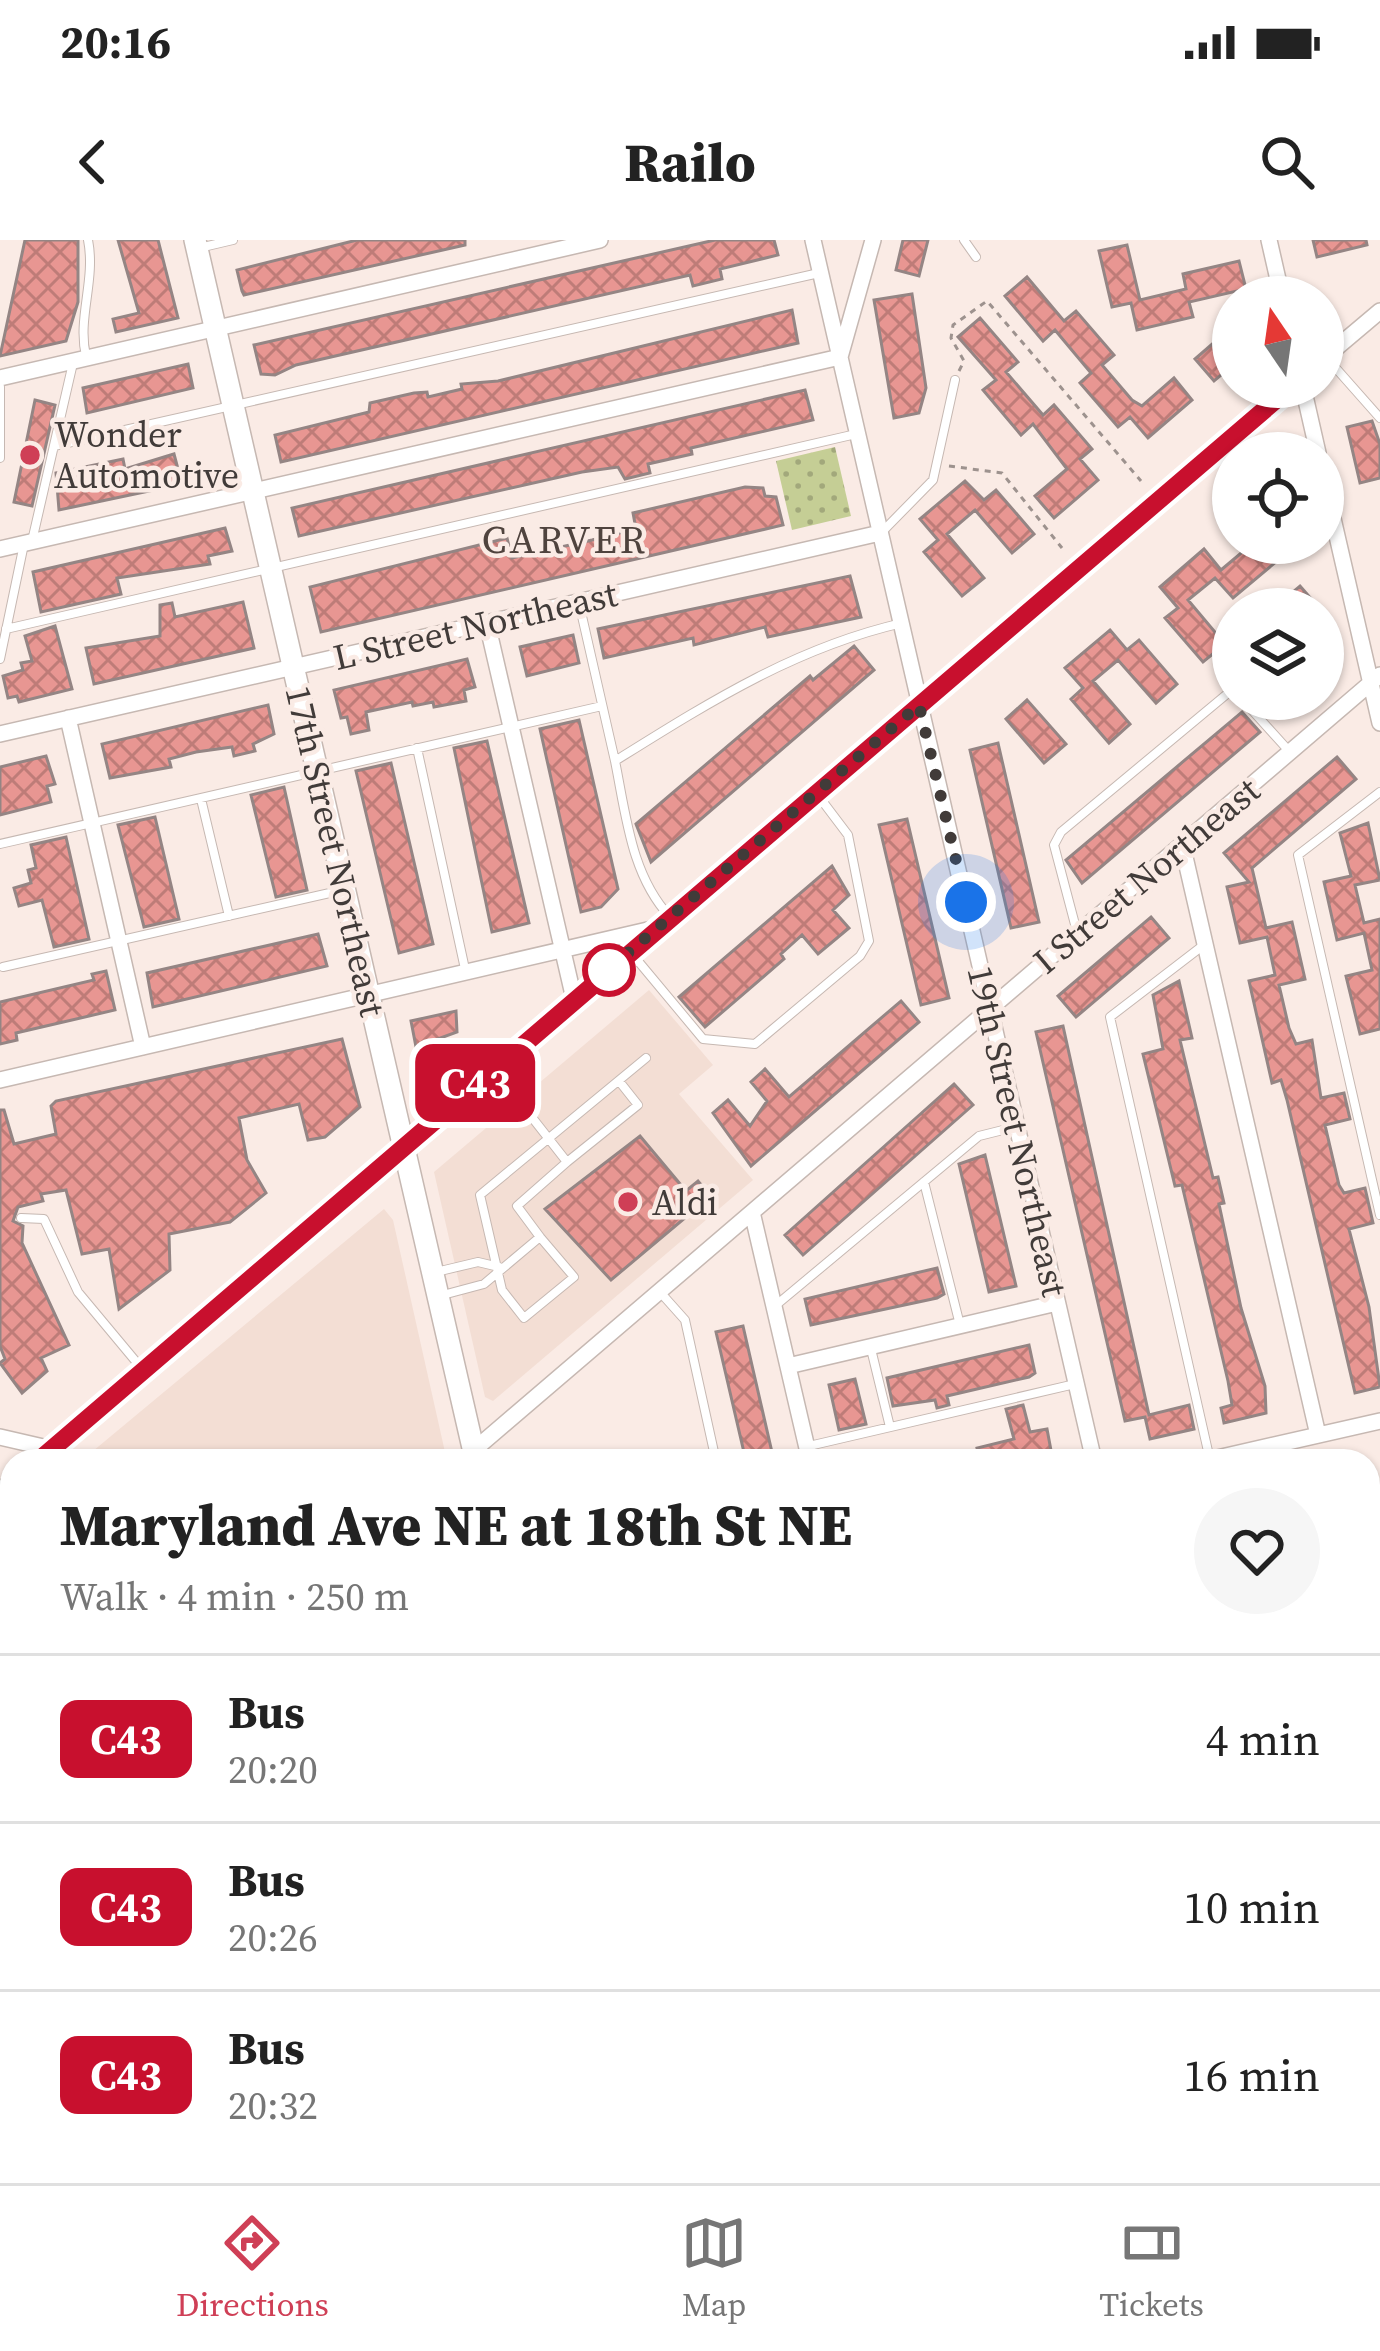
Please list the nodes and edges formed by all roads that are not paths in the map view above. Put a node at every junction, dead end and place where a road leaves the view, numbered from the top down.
1 (88, 240) edge
2 (233, 240) edge
3 (600, 240) edge
4 (813, 240) edge
5 (873, 240) edge
6 (964, 240) edge
7 (1269, 240) edge
8 (196, 244) edge
9 (976, 256) dead end
10 (820, 272) junction
11 (1277, 276) edge
12 (1380, 311) edge
13 (216, 329) junction
14 (1344, 341) edge
15 (839, 357) junction
16 (80, 360) junction
17 (1344, 379) edge
18 (956, 380) road end
19 (0, 382) edge
20 (234, 408) junction
21 (1266, 408) edge
22 (1380, 418) edge
23 (857, 434) junction
24 (54, 446) junction
25 (0, 458) edge
26 (253, 491) junction
27 (880, 533) junction
28 (28, 543) junction
29 (0, 550) edge
30 (1344, 556) edge
31 (271, 569) junction
32 (579, 602) junction
33 (487, 623) junction
34 (902, 623) junction
35 (6, 629) junction
36 (0, 659) edge
37 (293, 667) junction
38 (1376, 679) edge
39 (919, 705) junction
40 (602, 706) junction
41 (1212, 706) edge
42 (68, 718) junction
43 (1261, 720) edge
44 (1380, 723) edge
45 (511, 725) junction
46 (0, 734) edge
47 (417, 748) junction
48 (1290, 752) junction
49 (615, 761) junction
50 (318, 772) junction
51 (1380, 792) edge
52 (816, 793) junction
53 (201, 799) junction
54 (92, 824) junction
55 (0, 844) edge
56 (1182, 844) junction
57 (345, 889) junction
58 (229, 916) junction
59 (663, 922) junction
60 (1077, 933) junction
61 (119, 941) junction
62 (1205, 944) junction
63 (563, 950) junction
64 (631, 951) junction
65 (3, 967) edge
66 (466, 973) junction
67 (369, 996) junction
68 (574, 999) junction
69 (991, 1008) junction
70 (143, 1047) junction
71 (646, 1058) dead end
72 (493, 1068) junction
73 (0, 1079) edge
74 (619, 1081) junction
75 (1017, 1126) junction
76 (548, 1137) junction
77 (404, 1148) junction
78 (567, 1162) junction
79 (924, 1182) junction
80 (752, 1211) junction
81 (1380, 1215) edge
82 (21, 1218) dead end
83 (541, 1237) junction
84 (499, 1267) junction
85 (433, 1273) junction
86 (659, 1291) junction
87 (438, 1297) junction
88 (1057, 1303) junction
89 (774, 1307) junction
90 (961, 1326) junction
91 (870, 1347) junction
92 (788, 1366) junction
93 (144, 1372) junction
94 (1076, 1384) junction
95 (1380, 1421) edge
96 (890, 1427) junction
97 (1318, 1435) junction
98 (0, 1437) edge
99 (30, 1449) edge
100 (52, 1449) edge
101 (474, 1449) edge
102 (482, 1449) edge
103 (713, 1449) edge
104 (807, 1449) edge
105 (823, 1449) edge
106 (1091, 1449) edge
107 (1205, 1449) edge
108 (1259, 1449) edge

1 - 16 lane
2 - 8 lane
3 - 13 street
4 - 10 street, 19th Street Northeast
5 - 15 street
6 - 9 lane
7 - 11 street
8 - 13 main road, 17th Street Northeast
10 - 15 street, 19th Street Northeast
10 - 20 lane
12 - 14 street
13 - 16 street
13 - 20 main road, 17th Street Northeast
15 - 23 street, 19th Street Northeast
15 - 26 street
16 - 19 street
16 - 24 lane
17 - 22 lane
18 - 27 lane
19 - 25 lane
20 - 24 lane
20 - 26 main road, 17th Street Northeast
21 - 39 street
23 - 27 street, 19th Street Northeast
23 - 31 lane
24 - 28 lane
26 - 28 street
26 - 31 main road, 17th Street Northeast
27 - 32 street, L Street Northeast
27 - 34 street, 19th Street Northeast
28 - 29 street
28 - 35 lane
30 - 38 street
31 - 35 lane
31 - 37 main road, 17th Street Northeast
32 - 33 street, L Street Northeast
32 - 40 lane
33 - 37 street, L Street Northeast
33 - 45 street
34 - 39 street, 19th Street Northeast
34 - 49 lane
35 - 36 lane
37 - 42 street, L Street Northeast
37 - 50 main road, 17th Street Northeast
38 - 44 street
38 - 48 street, I Street Northeast
39 - 52 street
39 - 69 street, 19th Street Northeast
40 - 45 lane
40 - 49 lane
41 - 60 lane
42 - 46 street, L Street Northeast
42 - 54 street
43 - 48 lane
45 - 47 lane
45 - 63 street
47 - 50 lane
47 - 66 lane
48 - 56 street, I Street Northeast
49 - 59 lane
50 - 53 lane
50 - 57 main road, 17th Street Northeast
51 - 81 lane
52 - 59 street
52 - 64 lane
53 - 54 lane
53 - 58 lane
54 - 55 lane
54 - 61 street
56 - 60 street, I Street Northeast
56 - 62 street
57 - 58 lane
57 - 67 main road, 17th Street Northeast
58 - 61 lane
59 - 63 street
59 - 64 street
60 - 69 street, I Street Northeast
61 - 65 lane
61 - 70 street
62 - 97 street
62 - 107 lane
63 - 66 street
63 - 68 street
64 - 68 street
66 - 67 street
67 - 70 street
67 - 77 main road, 17th Street Northeast
68 - 72 street
69 - 75 street, 19th Street Northeast
69 - 80 street, I Street Northeast
70 - 73 street
71 - 74 lane
72 - 76 lane
72 - 77 street
74 - 76 lane
74 - 78 lane
75 - 79 lane
75 - 88 street, 19th Street Northeast
76 - 78 lane
76 - 84 lane
77 - 85 main road, 17th Street Northeast
77 - 93 main road
78 - 83 lane
79 - 89 lane
79 - 90 lane
80 - 86 street, I Street Northeast
80 - 89 street
82 - 93 lane
83 - 84 lane
83 - 84 lane
84 - 85 lane
84 - 87 lane
85 - 87 main road, 17th Street Northeast
86 - 102 street, I Street Northeast
86 - 103 lane
87 - 101 main road, 17th Street Northeast
88 - 90 street
88 - 94 street, 19th Street Northeast
89 - 92 street
90 - 91 street
91 - 92 street
91 - 96 lane
92 - 104 street
93 - 100 main road
94 - 96 lane
94 - 106 street, 19th Street Northeast
95 - 97 street
96 - 105 lane
97 - 108 street
98 - 99 street

